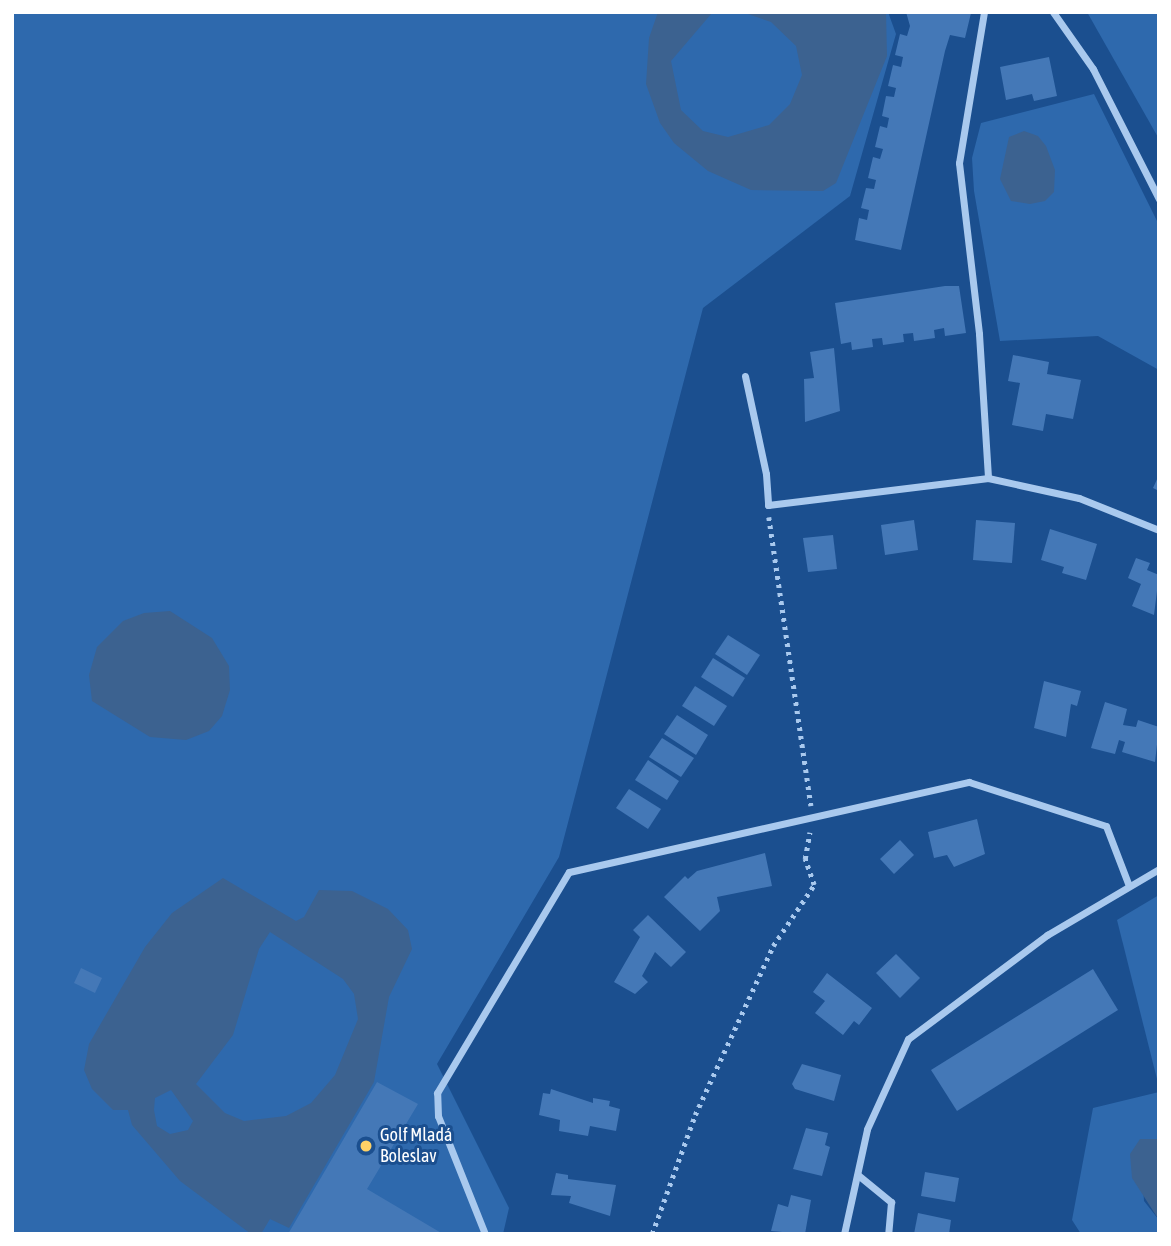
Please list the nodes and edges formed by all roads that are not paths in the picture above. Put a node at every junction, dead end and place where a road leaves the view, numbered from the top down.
1 (984, 12) edge
2 (1053, 12) edge
3 (1159, 199) edge
4 (745, 376) dead end
5 (988, 478) junction
6 (1159, 530) edge
7 (1159, 869) edge
8 (1129, 886) junction
9 (858, 1175) junction
10 (485, 1234) edge
11 (844, 1234) edge
12 (888, 1234) edge

1 - 5 street
2 - 3 street
4 - 5 street
5 - 6 street
7 - 8 street
8 - 9 street
8 - 10 street
9 - 11 street
9 - 12 street

